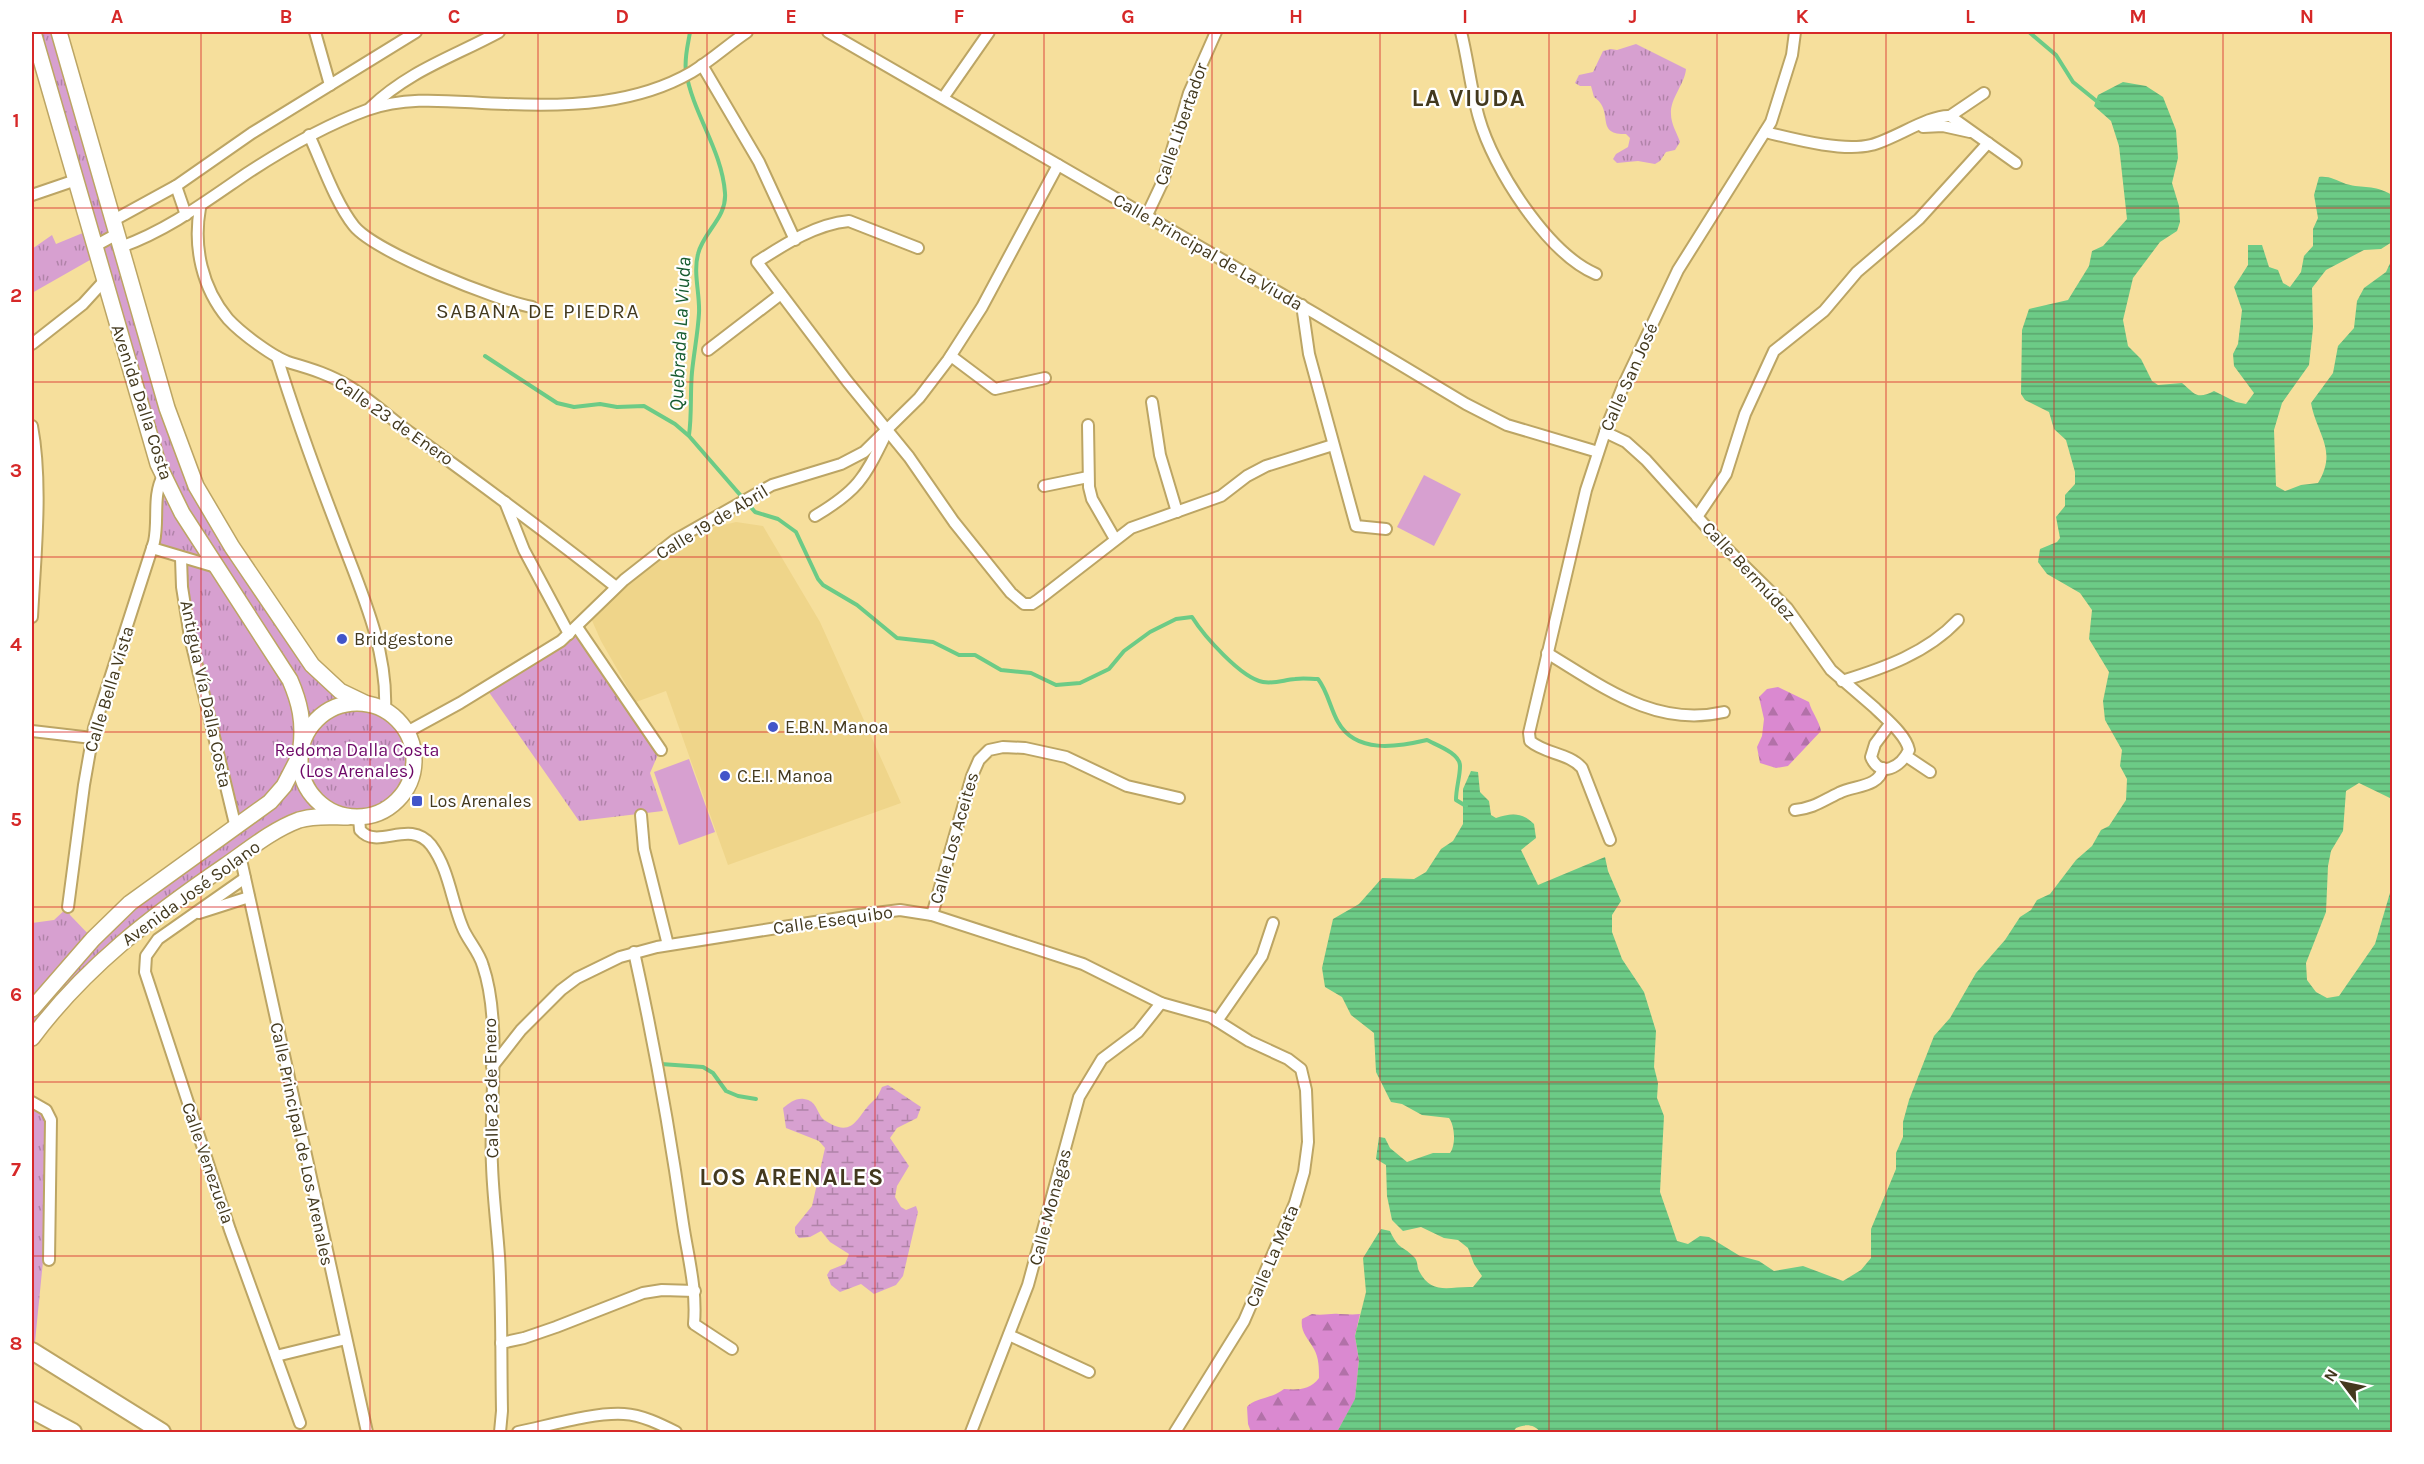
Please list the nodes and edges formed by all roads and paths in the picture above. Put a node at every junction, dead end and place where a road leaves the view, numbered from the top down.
1 (33, 32) edge
2 (60, 32) edge
3 (315, 32) edge
4 (416, 32) edge
5 (499, 32) edge
6 (747, 32) edge
7 (828, 32) edge
8 (989, 32) edge
9 (1216, 32) edge
10 (1461, 32) edge
11 (1795, 32) edge
12 (698, 68) junction
13 (330, 85) junction
14 (1984, 93) dead end
15 (943, 98) junction
16 (368, 110) junction
17 (1950, 116) junction
18 (1914, 128) junction
19 (1765, 132) junction
20 (309, 135) junction
21 (1984, 140) junction
22 (2016, 163) dead end
23 (1058, 165) junction
24 (76, 180) junction
25 (176, 186) junction
26 (32, 195) edge
27 (200, 208) junction
28 (186, 215) junction
29 (1146, 217) junction
30 (117, 234) junction
31 (795, 240) junction
32 (95, 246) junction
33 (918, 248) dead end
34 (1596, 274) dead end
35 (104, 281) junction
36 (781, 294) junction
37 (1302, 306) junction
38 (532, 307) dead end
39 (32, 344) edge
40 (708, 350) dead end
41 (951, 356) junction
42 (277, 357) junction
43 (1045, 378) dead end
44 (1152, 402) dead end
45 (1088, 425) dead end
46 (32, 426) edge
47 (888, 430) junction
48 (1605, 432) junction
49 (1333, 445) junction
50 (1598, 452) junction
51 (163, 476) junction
52 (1088, 477) junction
53 (1044, 486) dead end
54 (504, 500) junction
55 (1177, 512) junction
56 (815, 516) dead end
57 (1698, 517) junction
58 (1386, 529) dead end
59 (1115, 539) junction
60 (152, 548) junction
61 (181, 558) junction
62 (216, 567) junction
63 (616, 587) junction
64 (32, 617) edge
65 (1958, 620) dead end
66 (573, 631) junction
67 (1547, 653) junction
68 (1842, 681) junction
69 (365, 703) junction
70 (385, 710) junction
71 (1724, 712) dead end
72 (1890, 724) junction
73 (32, 731) edge
74 (407, 732) junction
75 (92, 738) junction
76 (661, 750) dead end
77 (1907, 751) junction
78 (300, 752) junction
79 (1883, 768) junction
80 (1930, 772) dead end
81 (1179, 798) dead end
82 (1794, 810) dead end
83 (641, 815) dead end
84 (354, 818) junction
85 (236, 828) junction
86 (1610, 840) dead end
87 (240, 855) junction
88 (245, 878) junction
89 (249, 897) junction
90 (68, 907) dead end
91 (932, 915) junction
92 (188, 917) junction
93 (1273, 923) dead end
94 (668, 945) junction
95 (634, 952) junction
96 (1161, 1003) junction
97 (32, 1009) edge
98 (1217, 1021) junction
99 (32, 1038) edge
100 (1296, 1064) joint
101 (492, 1067) junction
102 (32, 1102) edge
103 (49, 1260) dead end
104 (695, 1291) junction
105 (1009, 1335) junction
106 (346, 1339) junction
107 (501, 1343) junction
108 (732, 1349) dead end
109 (32, 1351) edge
110 (276, 1356) junction
111 (1089, 1372) dead end
112 (32, 1410) edge
113 (300, 1423) dead end
114 (73, 1432) edge
115 (162, 1432) edge
116 (367, 1432) edge
117 (500, 1432) edge
118 (518, 1432) edge
119 (676, 1432) edge
120 (971, 1432) edge
121 (1175, 1432) edge

1 - 24 street, Avenida Dalla Costa
2 - 30 street, Avenida Dalla Costa
3 - 13 street
4 - 13 street
5 - 16 street
6 - 12 street
7 - 15 street, Calle Principal de La Viuda
8 - 15 street
9 - 29 street, Calle Libertador
10 - 34 street
11 - 19 street, Calle San José
12 - 16 street
12 - 31 street
13 - 25 street
14 - 17 street
15 - 23 street, Calle Principal de La Viuda
16 - 20 street
17 - 18 street
17 - 21 street
18 - 19 street
18 - 21 street
19 - 48 street, Calle San José
20 - 27 street
20 - 38 street
21 - 22 street
21 - 57 street
23 - 29 street, Calle Principal de La Viuda
23 - 41 street, Calle 19 de Abril
24 - 26 street
24 - 32 street, Avenida Dalla Costa
25 - 28 street
25 - 30 street
27 - 28 street
27 - 42 street, Calle 23 de Enero
28 - 30 street
29 - 37 street, Calle Principal de La Viuda
30 - 32 street
30 - 69 street, Avenida Dalla Costa
31 - 33 street
31 - 36 street
32 - 35 street, Avenida Dalla Costa
35 - 39 street
35 - 51 street, Avenida Dalla Costa
36 - 40 street
36 - 47 street
37 - 49 street
37 - 50 street, Calle Principal de La Viuda
41 - 43 street
41 - 47 street, Calle 19 de Abril
42 - 54 street, Calle 23 de Enero
42 - 70 street
44 - 55 street
45 - 52 street
46 - 64 street
47 - 56 street
47 - 59 street
47 - 63 street, Calle 19 de Abril
48 - 50 street, Calle San José
48 - 57 street, Calle Bermúdez
49 - 55 street
49 - 58 street
50 - 67 street, Calle San José
51 - 60 street, Calle Bella Vista
51 - 62 street, Avenida Dalla Costa
52 - 53 street
52 - 59 street
54 - 63 street, Calle 23 de Enero
54 - 66 street
55 - 59 street
57 - 68 street, Calle Bermúdez
60 - 61 street
60 - 75 street, Calle Bella Vista
61 - 62 street
61 - 85 street, Antigua Vía Dalla Costa
62 - 78 street, Avenida Dalla Costa
63 - 66 street, Calle 19 de Abril
65 - 68 street
66 - 74 street, Calle 19 de Abril
66 - 76 street
67 - 71 street
67 - 86 street, Calle San José
68 - 72 street, Calle Bermúdez
69 - 70 street
69 - 78 street
70 - 74 street
72 - 77 street, Calle Bermúdez
72 - 79 street
73 - 75 street
74 - 84 street
75 - 90 street, Calle Bella Vista
77 - 79 street
77 - 80 street, Calle Bermúdez
78 - 84 street
78 - 85 street, Avenida José Solano
79 - 82 street
81 - 91 street, Calle Los Aceites
83 - 94 street
84 - 87 street, Avenida José Solano
84 - 101 street, Calle 23 de Enero
85 - 97 street, Avenida José Solano
87 - 88 street, Calle Principal de Los Arenales
87 - 99 street, Avenida José Solano
88 - 89 street, Calle Principal de Los Arenales
88 - 92 street, Calle Venezuela
89 - 92 street, Calle Venezuela
89 - 106 street, Calle Principal de Los Arenales
91 - 94 street, Calle Esequibo
91 - 96 street, Calle Esequibo
92 - 110 street, Calle Venezuela
93 - 98 street
94 - 95 street, Calle Esequibo
95 - 101 street, Calle Esequibo
95 - 104 street
96 - 98 street, Calle Esequibo
96 - 105 street, Calle Monagas
98 - 100 street, Calle Esequibo
100 - 121 street, Calle La Mata
101 - 107 street, Calle 23 de Enero
102 - 103 street
104 - 107 street
104 - 108 street
105 - 111 street
105 - 120 street, Calle Monagas
106 - 110 street
106 - 116 street, Calle Principal de Los Arenales
107 - 117 street, Calle 23 de Enero
109 - 115 main road
110 - 113 street, Calle Venezuela
112 - 114 main road
118 - 119 street

